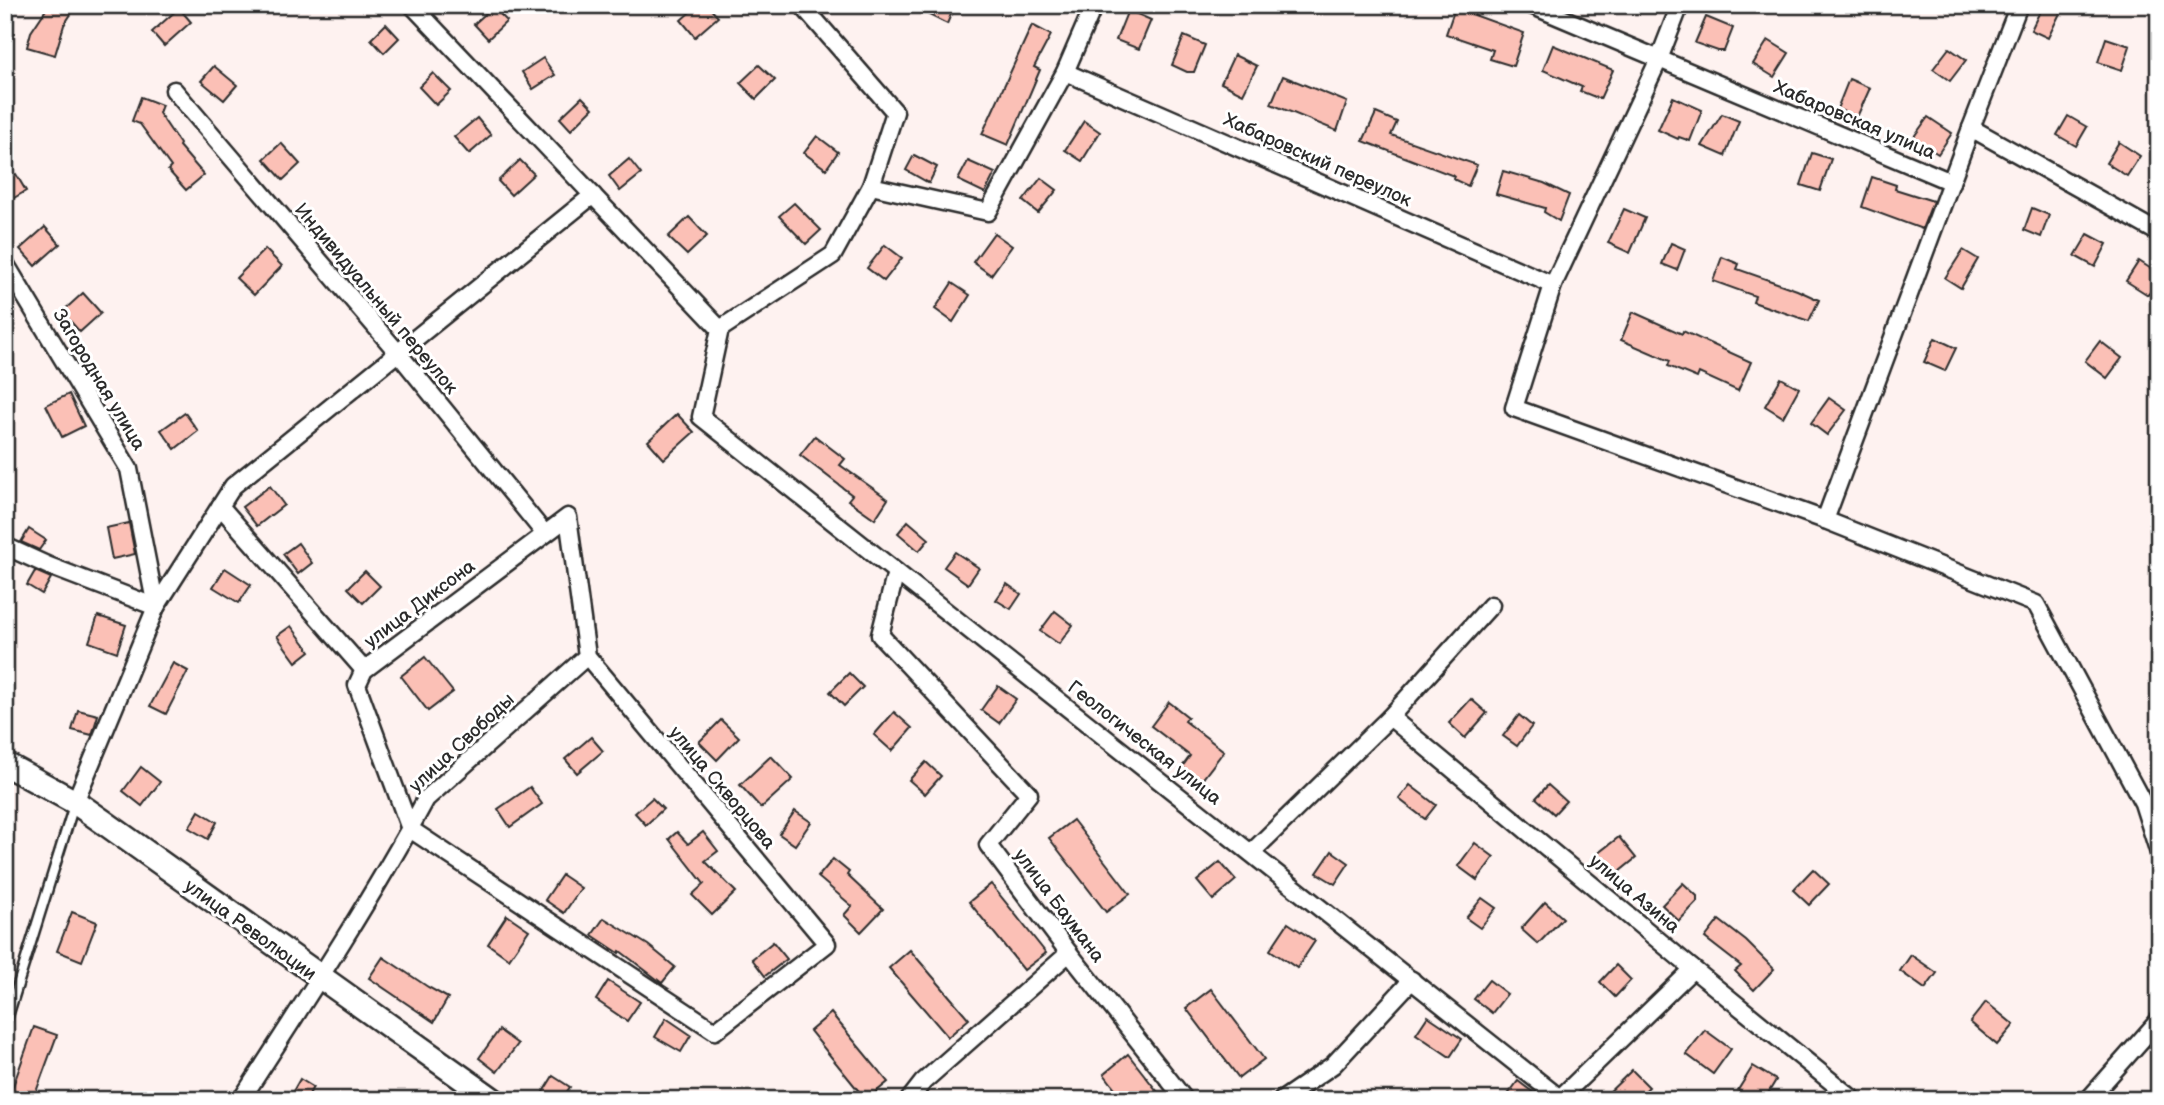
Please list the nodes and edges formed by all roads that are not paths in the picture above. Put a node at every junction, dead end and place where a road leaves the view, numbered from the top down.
1 (412, 5) edge
2 (802, 5) edge
3 (1094, 5) edge
4 (1531, 5) edge
5 (1680, 5) edge
6 (2019, 5) edge
7 (1659, 59) junction
8 (1065, 72) junction
9 (174, 90) dead end
10 (1971, 128) junction
11 (1951, 182) junction
12 (871, 186) junction
13 (593, 195) junction
14 (2159, 233) edge
15 (5, 263) edge
16 (1553, 285) junction
17 (720, 329) junction
18 (398, 353) junction
19 (220, 506) junction
20 (1825, 520) junction
21 (545, 534) junction
22 (5, 546) edge
23 (896, 572) junction
24 (1491, 606) dead end
25 (156, 607) junction
26 (587, 656) junction
27 (364, 670) junction
28 (1390, 717) junction
29 (5, 764) edge
30 (75, 802) junction
31 (410, 829) junction
32 (1251, 853) junction
33 (2159, 853) edge
34 (1069, 953) junction
35 (1693, 969) junction
36 (320, 978) junction
37 (1412, 981) junction
38 (2159, 1020) edge
39 (5, 1026) edge
40 (1561, 1099) edge
41 (242, 1100) edge
42 (493, 1100) edge
43 (909, 1100) edge
44 (1185, 1100) edge
45 (1282, 1100) edge
46 (1854, 1100) edge
47 (2088, 1100) edge

1 - 13 street
2 - 12 street
3 - 8 street
4 - 7 street, Хабаровская улица
5 - 7 street
6 - 10 street, Хабаровская улица
7 - 11 street, Хабаровская улица
7 - 16 street
8 - 12 street
8 - 16 street, Хабаровский переулок
9 - 18 street, Индивидуальный переулок
10 - 11 street, Хабаровская улица
10 - 14 street
11 - 20 street
12 - 17 street
13 - 17 street
13 - 18 street
15 - 25 street, Загородная улица
16 - 20 street
17 - 23 street, Геологическая улица
18 - 19 street
18 - 21 street, Индивидуальный переулок
19 - 25 street
19 - 27 street
20 - 33 street
21 - 26 street, улица Диксона
21 - 27 street, улица Диксона
22 - 25 street
23 - 32 street, Геологическая улица
23 - 34 street, улица Баумана
24 - 28 street
25 - 30 street
26 - 31 street, улица Свободы
26 - 31 street, улица Скворцова
27 - 31 street, улица Диксона
28 - 32 street
28 - 35 street, улица Азина
29 - 30 street, улица Революции
30 - 36 street, улица Революции
30 - 39 lane
31 - 36 street, улица Свободы
32 - 37 street, Геологическая улица
34 - 43 street
34 - 44 street, улица Баумана
35 - 40 street
35 - 46 street, улица Азина
36 - 41 street, улица Свободы
36 - 42 street, улица Революции
37 - 40 street, Геологическая улица
37 - 45 street
38 - 47 street

